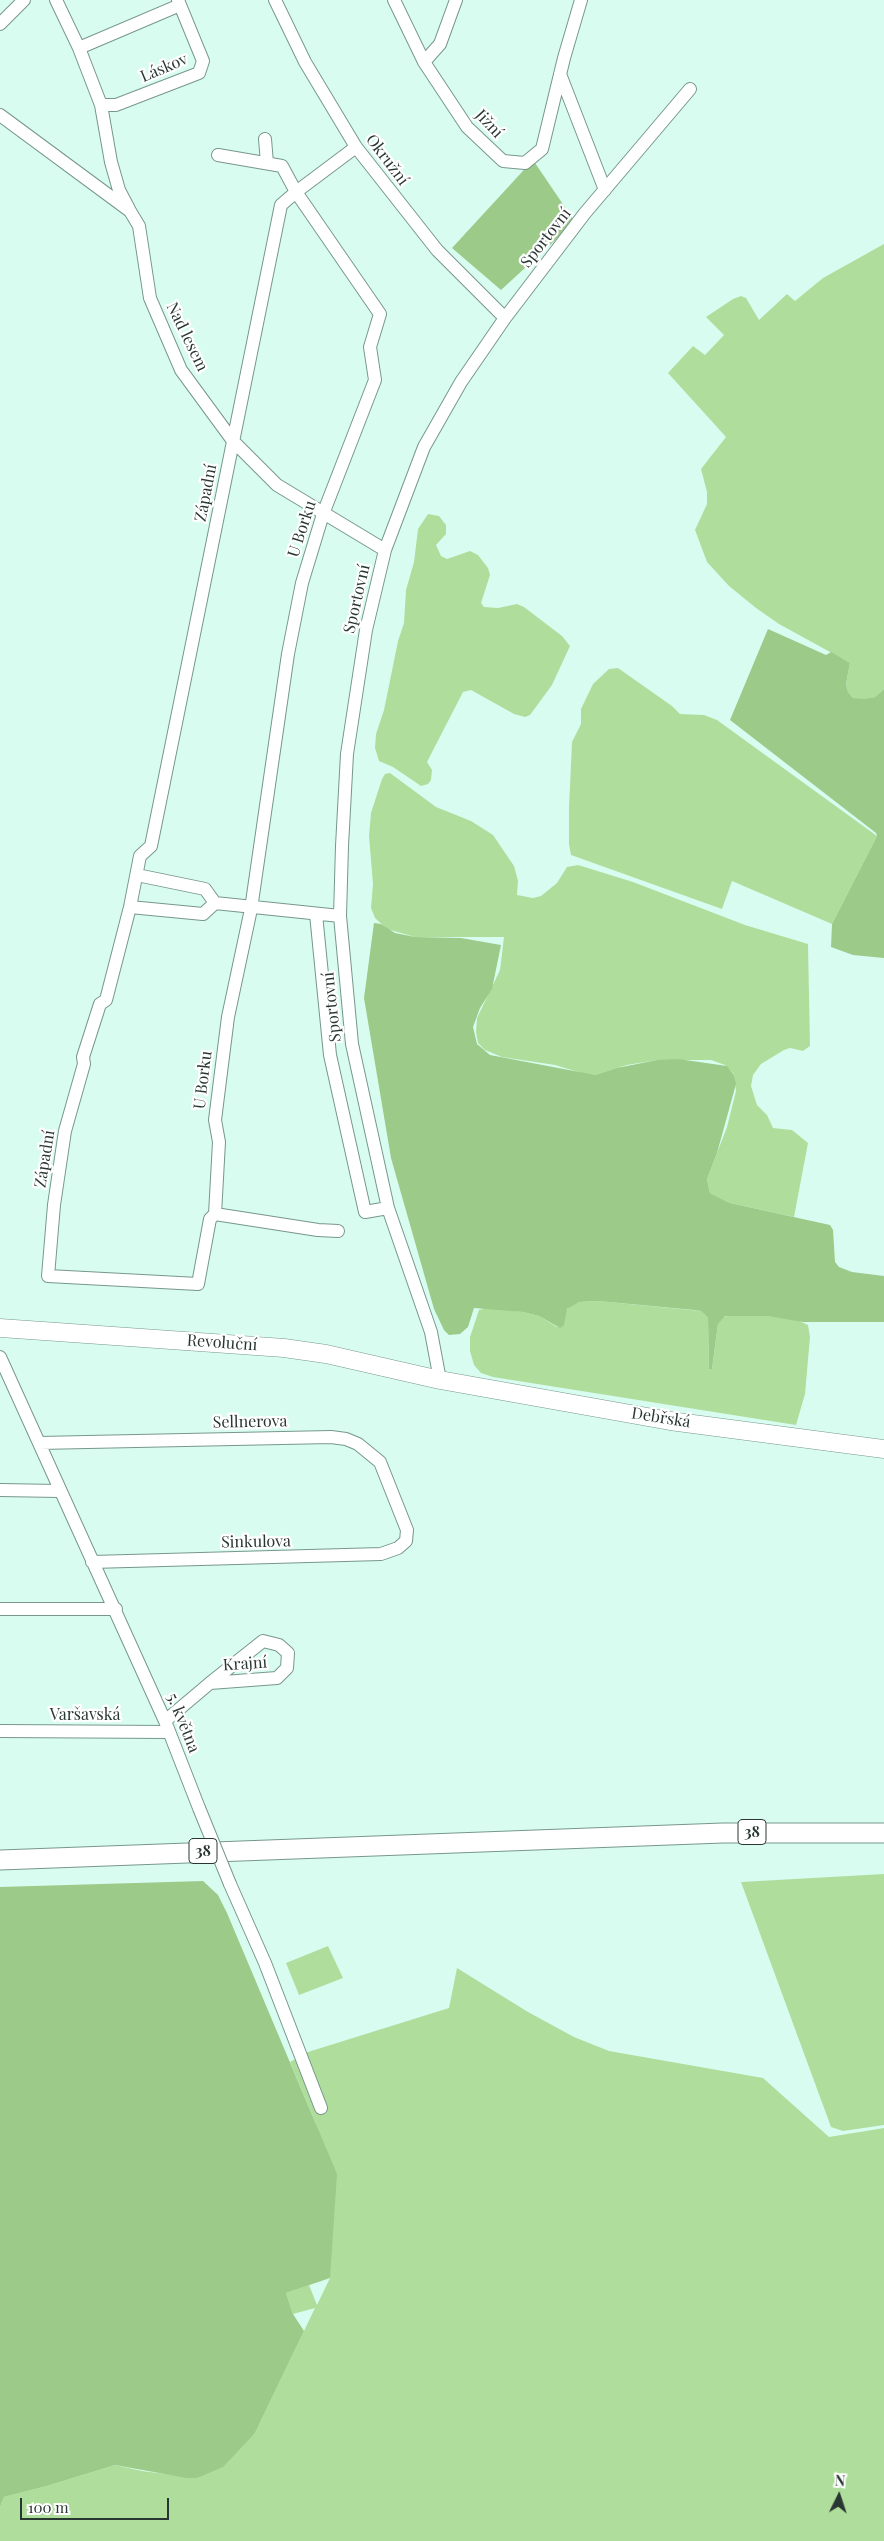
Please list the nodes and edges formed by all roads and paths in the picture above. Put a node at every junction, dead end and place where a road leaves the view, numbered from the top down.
1 (24, 0) edge
2 (56, 0) edge
3 (275, 0) edge
4 (394, 0) edge
5 (456, 0) edge
6 (581, 0) edge
7 (179, 2) edge
8 (0, 24) edge
9 (79, 48) junction
10 (424, 62) junction
11 (560, 74) junction
12 (690, 89) dead end
13 (102, 106) junction
14 (0, 115) edge
15 (265, 139) dead end
16 (356, 147) junction
17 (218, 155) dead end
18 (268, 163) junction
19 (605, 190) junction
20 (296, 192) junction
21 (130, 211) junction
22 (505, 318) junction
23 (233, 441) junction
24 (323, 514) junction
25 (385, 550) junction
26 (136, 875) junction
27 (215, 903) junction
28 (130, 908) junction
29 (251, 909) junction
30 (316, 914) junction
31 (340, 916) junction
32 (388, 1208) junction
33 (215, 1214) junction
34 (338, 1231) dead end
35 (198, 1284) joint
36 (0, 1328) edge
37 (0, 1357) edge
38 (2, 1370) edge
39 (440, 1380) junction
40 (39, 1443) junction
41 (884, 1449) edge
42 (0, 1490) edge
43 (59, 1491) junction
44 (406, 1530) joint
45 (92, 1562) junction
46 (0, 1609) edge
47 (116, 1609) junction
48 (210, 1683) junction
49 (167, 1726) junction
50 (0, 1730) edge
51 (884, 1833) edge
52 (0, 1855) edge
53 (39, 1857) junction
54 (0, 1860) edge
55 (321, 2108) dead end

1 - 8 street
2 - 9 street
3 - 16 street, Okružní
4 - 10 street, Jižní
5 - 10 street
6 - 11 street, Jižní
7 - 9 street, Láskov
7 - 13 street, Láskov
9 - 13 street
10 - 11 street, Jižní
11 - 19 street
12 - 19 street, Sportovní
13 - 21 street
14 - 21 street, Nad lesem
15 - 18 street
16 - 20 street, Západní
16 - 22 street, Okružní
17 - 18 street
18 - 20 street
19 - 22 street, Sportovní
20 - 23 street, Západní
20 - 24 street, U Borku
21 - 23 street, Nad lesem
22 - 25 street, Sportovní
23 - 24 street, Nad lesem
23 - 26 street, Západní
24 - 25 street, Nad lesem
24 - 29 street, U Borku
25 - 31 street, Sportovní
26 - 27 street
26 - 28 street, Západní
27 - 28 street
27 - 29 street
28 - 35 street, Západní
29 - 30 street
29 - 33 street, U Borku
30 - 31 street
30 - 32 street, Sportovní
31 - 32 street, Sportovní
32 - 39 street, Sportovní
33 - 34 street
33 - 35 street, U Borku
36 - 39 main road, Revoluční
37 - 38 street, 5. května
38 - 40 street, 5. května
39 - 41 main road, Debřská
40 - 43 street, 5. května
40 - 44 street, Sellnerova
42 - 43 street
43 - 45 street, 5. května
44 - 45 street, Sinkulova
45 - 47 street, 5. května
46 - 47 street
47 - 49 street, 5. května
48 - 48 street, Krajní
48 - 49 street, Krajní
49 - 50 street, Varšavská
49 - 55 street, 5. května, bridge
51 - 53 main road, 38
52 - 53 main road, 38
53 - 54 main road, 38

